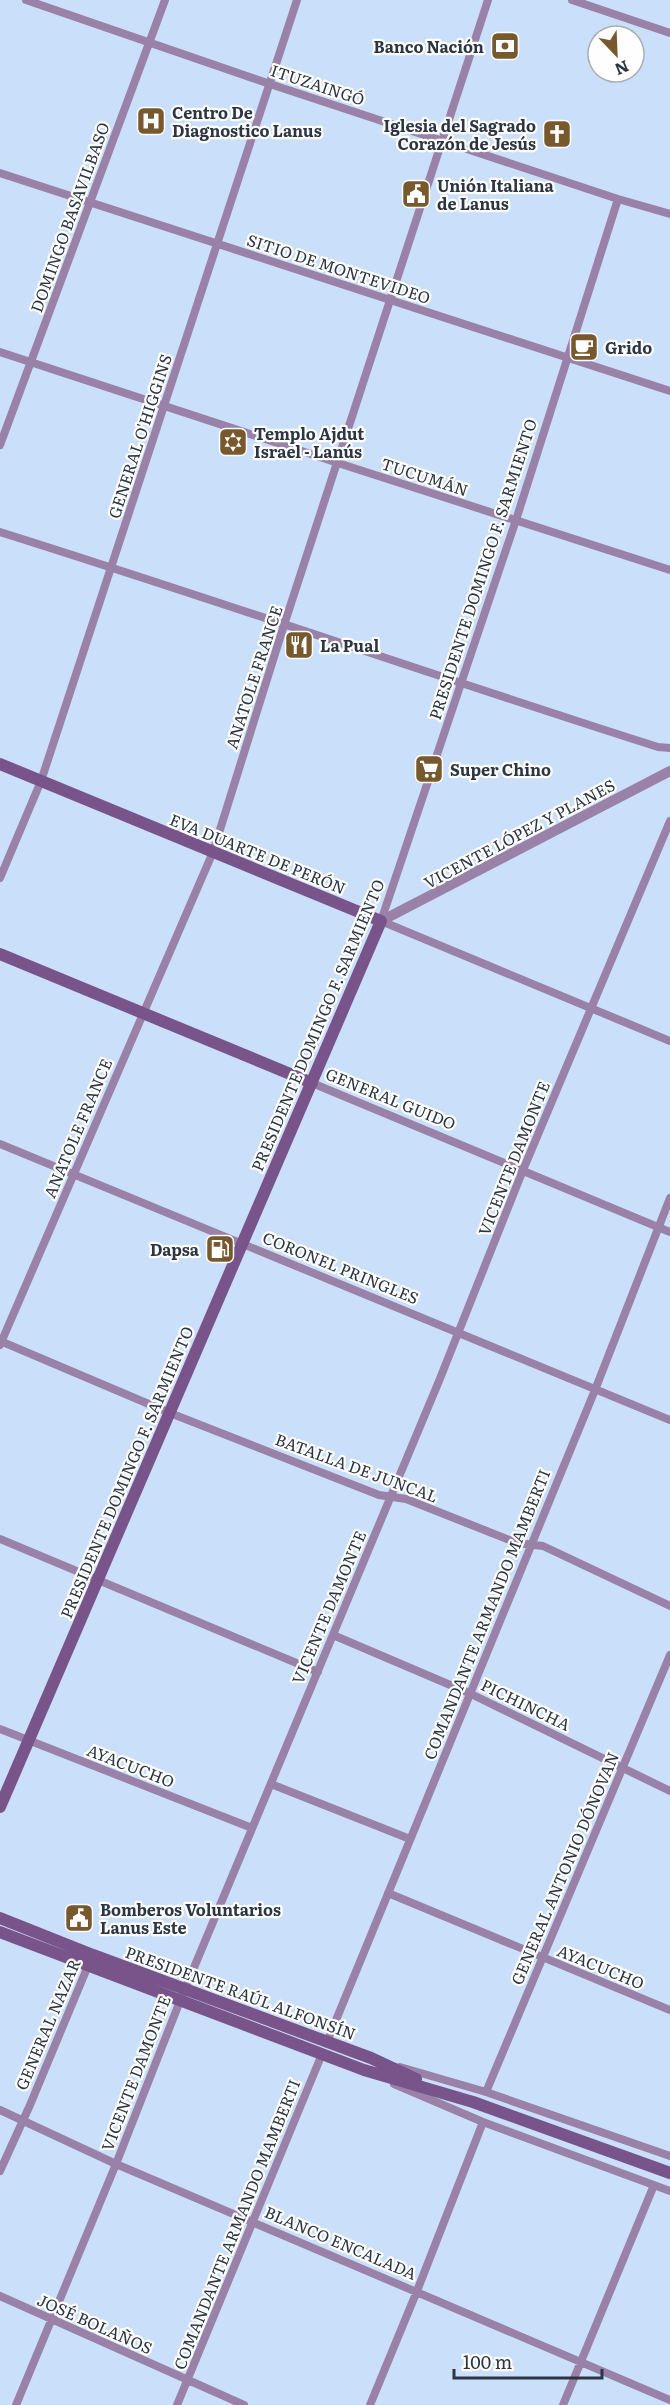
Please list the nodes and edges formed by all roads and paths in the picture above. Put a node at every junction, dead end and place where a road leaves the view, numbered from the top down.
1 (26, 0) edge
2 (165, 0) edge
3 (297, 0) edge
4 (488, 0) edge
5 (572, 0) edge
6 (670, 33) edge
7 (149, 42) junction
8 (270, 84) junction
9 (443, 140) junction
10 (0, 173) edge
11 (618, 199) junction
12 (90, 204) junction
13 (670, 214) edge
14 (218, 245) junction
15 (390, 300) junction
16 (0, 352) edge
17 (568, 359) junction
18 (32, 361) junction
19 (670, 391) edge
20 (165, 406) junction
21 (0, 445) edge
22 (338, 463) junction
23 (516, 520) junction
24 (0, 532) edge
25 (112, 567) junction
26 (670, 570) edge
27 (284, 625) junction
28 (461, 684) junction
29 (658, 747) junction
30 (670, 748) edge
31 (670, 754) edge
32 (0, 764) edge
33 (669, 772) edge
34 (41, 781) junction
35 (670, 821) edge
36 (213, 852) junction
37 (0, 878) edge
38 (381, 921) junction
39 (0, 954) edge
40 (591, 1008) junction
41 (142, 1014) junction
42 (670, 1041) edge
43 (312, 1083) junction
44 (0, 1144) edge
45 (523, 1170) junction
46 (73, 1175) junction
47 (670, 1198) edge
48 (658, 1227) junction
49 (670, 1232) edge
50 (244, 1244) junction
51 (458, 1331) junction
52 (1, 1342) edge
53 (595, 1390) junction
54 (170, 1413) junction
55 (670, 1420) edge
56 (391, 1497) junction
57 (0, 1539) edge
58 (530, 1545) junction
59 (99, 1579) junction
60 (670, 1606) edge
61 (333, 1635) junction
62 (670, 1655) edge
63 (318, 1672) junction
64 (469, 1693) junction
65 (0, 1728) edge
66 (28, 1741) junction
67 (623, 1768) junction
68 (271, 1784) junction
69 (670, 1791) edge
70 (0, 1807) edge
71 (252, 1828) junction
72 (410, 1839) junction
73 (388, 1893) junction
74 (0, 1918) edge
75 (0, 1932) edge
76 (543, 1958) junction
77 (90, 1961) junction
78 (182, 1995) junction
79 (670, 2010) edge
80 (327, 2042) junction
81 (322, 2054) junction
82 (371, 2058) junction
83 (364, 2070) junction
84 (486, 2092) junction
85 (447, 2094) junction
86 (0, 2110) edge
87 (23, 2121) junction
88 (483, 2122) junction
89 (669, 2153) edge
90 (116, 2163) junction
91 (0, 2171) edge
92 (670, 2173) edge
93 (654, 2185) junction
94 (670, 2191) edge
95 (253, 2220) junction
96 (417, 2291) junction
97 (0, 2296) edge
98 (51, 2319) junction
99 (580, 2363) junction
100 (188, 2380) junction
101 (670, 2400) edge
102 (16, 2405) edge
103 (177, 2405) edge
104 (244, 2405) edge
105 (370, 2405) edge
106 (563, 2405) edge

1 - 7 street, ITUZAINGÓ
2 - 7 street, DOMINGO BASAVILBASO
3 - 8 street, GENERAL O'HIGGINS
4 - 9 street, ANATOLE FRANCE
5 - 6 street
7 - 8 street, ITUZAINGÓ
7 - 12 street, DOMINGO BASAVILBASO
8 - 9 street, ITUZAINGÓ
8 - 14 street, GENERAL O'HIGGINS
9 - 11 street, ITUZAINGÓ
9 - 15 street, ANATOLE FRANCE
10 - 12 street, SITIO DE MONTEVIDEO
11 - 13 street, ITUZAINGÓ
11 - 17 street, PRESIDENTE DOMINGO F. SARMIENTO
12 - 14 street, SITIO DE MONTEVIDEO
12 - 18 street, DOMINGO BASAVILBASO
14 - 15 street, SITIO DE MONTEVIDEO
14 - 20 street, GENERAL O'HIGGINS
15 - 17 street, SITIO DE MONTEVIDEO
15 - 22 street, ANATOLE FRANCE
16 - 18 street, TUCUMÁN
17 - 19 street, SITIO DE MONTEVIDEO
17 - 23 street, PRESIDENTE DOMINGO F. SARMIENTO
18 - 20 street, TUCUMÁN
18 - 21 street, DOMINGO BASAVILBASO
20 - 22 street, TUCUMÁN
20 - 25 street, GENERAL O'HIGGINS
22 - 23 street, TUCUMÁN
22 - 27 street, ANATOLE FRANCE
23 - 26 street, TUCUMÁN
23 - 28 street, PRESIDENTE DOMINGO F. SARMIENTO
24 - 25 street
25 - 27 street
25 - 34 street, GENERAL O'HIGGINS
27 - 28 street
27 - 36 street, ANATOLE FRANCE
28 - 29 street
28 - 38 street, PRESIDENTE DOMINGO F. SARMIENTO
29 - 30 street
29 - 31 street
32 - 34 main road, EVA DUARTE DE PERÓN
33 - 38 street, VICENTE LÓPEZ Y PLANES
34 - 36 main road, EVA DUARTE DE PERÓN
34 - 37 street, GENERAL O'HIGGINS
35 - 40 street, VICENTE DAMONTE
36 - 38 main road, EVA DUARTE DE PERÓN
36 - 41 street, ANATOLE FRANCE
38 - 40 street, EVA DUARTE DE PERÓN
38 - 43 main road, PRESIDENTE DOMINGO F. SARMIENTO
39 - 41 main road, GENERAL GUIDO
40 - 42 street, EVA DUARTE DE PERÓN
40 - 45 street, VICENTE DAMONTE
41 - 43 main road, GENERAL GUIDO
41 - 46 street, ANATOLE FRANCE
43 - 45 street, GENERAL GUIDO
43 - 50 main road, PRESIDENTE DOMINGO F. SARMIENTO
44 - 46 street, CORONEL PRINGLES
45 - 48 street, GENERAL GUIDO
45 - 51 street, VICENTE DAMONTE
46 - 50 street, CORONEL PRINGLES
46 - 52 street, ANATOLE FRANCE
47 - 48 street, COMANDANTE ARMANDO MAMBERTI
48 - 49 street, GENERAL GUIDO
48 - 53 street, COMANDANTE ARMANDO MAMBERTI
50 - 51 street, CORONEL PRINGLES
50 - 54 main road, PRESIDENTE DOMINGO F. SARMIENTO
51 - 53 street, CORONEL PRINGLES
51 - 56 street, VICENTE DAMONTE
52 - 54 street, BATALLA DE JUNCAL
53 - 55 street, CORONEL PRINGLES
53 - 58 street, COMANDANTE ARMANDO MAMBERTI
54 - 56 street, BATALLA DE JUNCAL
54 - 59 main road, PRESIDENTE DOMINGO F. SARMIENTO
56 - 58 street, BATALLA DE JUNCAL
56 - 61 street, VICENTE DAMONTE
57 - 59 street
58 - 60 street, BATALLA DE JUNCAL
58 - 64 street, COMANDANTE ARMANDO MAMBERTI
59 - 63 street
59 - 66 main road, PRESIDENTE DOMINGO F. SARMIENTO
61 - 63 street, VICENTE DAMONTE
61 - 64 street, PICHINCHA
62 - 67 street, GENERAL ANTONIO DÓNOVAN
63 - 68 street, VICENTE DAMONTE
64 - 67 street, PICHINCHA
64 - 72 street, COMANDANTE ARMANDO MAMBERTI
65 - 66 street, AYACUCHO
66 - 70 main road, PRESIDENTE DOMINGO F. SARMIENTO
66 - 71 street, AYACUCHO
67 - 69 street, PICHINCHA
67 - 76 street, GENERAL ANTONIO DÓNOVAN
68 - 71 street, VICENTE DAMONTE
68 - 72 street
71 - 78 street, VICENTE DAMONTE
72 - 73 street, COMANDANTE ARMANDO MAMBERTI
73 - 76 street, AYACUCHO
73 - 80 street, COMANDANTE ARMANDO MAMBERTI
74 - 77 main road, PRESIDENTE RAÚL ALFONSÍN
75 - 77 main road, PRESIDENTE RAÚL ALFONSÍN
76 - 79 street, AYACUCHO
76 - 84 street, GENERAL ANTONIO DÓNOVAN
77 - 78 main road, PRESIDENTE RAÚL ALFONSÍN
77 - 87 street, GENERAL NAZAR
78 - 80 main road, PRESIDENTE RAÚL ALFONSÍN
78 - 81 main road, PRESIDENTE RAÚL ALFONSÍN
78 - 90 street, VICENTE DAMONTE
80 - 82 main road, PRESIDENTE RAÚL ALFONSÍN
81 - 83 main road, PRESIDENTE RAÚL ALFONSÍN
81 - 95 street, COMANDANTE ARMANDO MAMBERTI
82 - 84 street, PRESIDENTE RAÚL ALFONSÍN
82 - 85 main road, PRESIDENTE RAÚL ALFONSÍN
83 - 85 main road, PRESIDENTE RAÚL ALFONSÍN
83 - 88 street, PRESIDENTE RAÚL ALFONSÍN
84 - 89 street, PRESIDENTE RAÚL ALFONSÍN
85 - 92 main road, PRESIDENTE RAÚL ALFONSÍN
86 - 87 street, BLANCO ENCALADA
87 - 90 street, BLANCO ENCALADA
87 - 91 street, GENERAL NAZAR
88 - 93 street, PRESIDENTE RAÚL ALFONSÍN
88 - 96 street
90 - 95 street, BLANCO ENCALADA
90 - 98 street, VICENTE DAMONTE
93 - 94 street, PRESIDENTE RAÚL ALFONSÍN
93 - 99 street
95 - 96 street, BLANCO ENCALADA
95 - 100 street, COMANDANTE ARMANDO MAMBERTI
96 - 99 street, BLANCO ENCALADA
96 - 105 street
97 - 98 street, JOSÉ BOLAÑOS
98 - 100 street, JOSÉ BOLAÑOS
98 - 102 street, VICENTE DAMONTE
99 - 101 street, BLANCO ENCALADA
99 - 106 street
100 - 103 street, COMANDANTE ARMANDO MAMBERTI
100 - 104 street, JOSÉ BOLAÑOS

